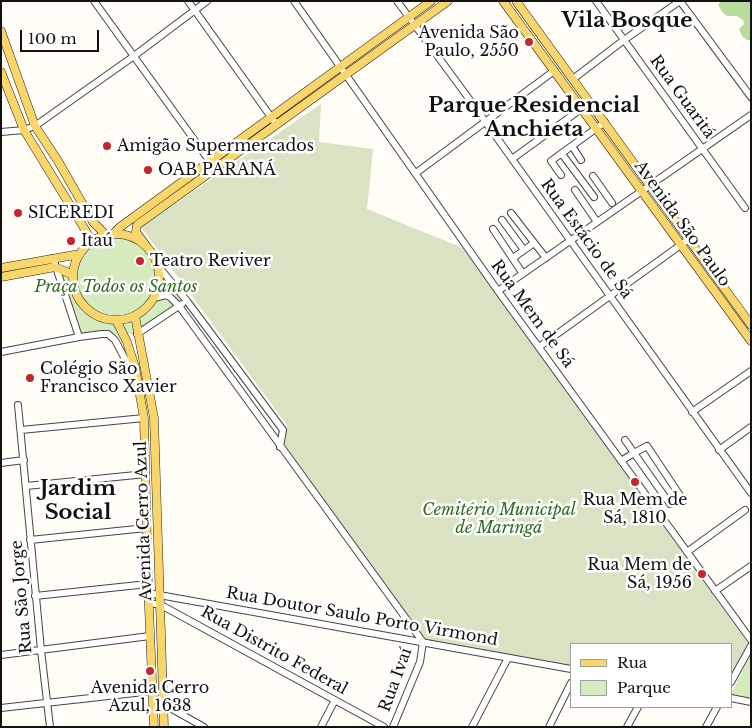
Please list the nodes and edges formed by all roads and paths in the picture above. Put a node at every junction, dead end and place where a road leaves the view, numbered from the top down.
1 (94, 1) edge
2 (188, 1) edge
3 (207, 1) edge
4 (294, 1) edge
5 (397, 1) edge
6 (431, 1) edge
7 (448, 1) edge
8 (503, 1) edge
9 (516, 1) edge
10 (596, 1) edge
11 (680, 1) edge
12 (195, 11) junction
13 (408, 17) junction
14 (414, 24) junction
15 (1, 31) edge
16 (624, 40) junction
17 (134, 56) junction
18 (341, 66) junction
19 (554, 71) junction
20 (1, 72) edge
21 (346, 74) junction
22 (573, 79) junction
23 (751, 97) edge
24 (581, 109) junction
25 (751, 115) edge
26 (274, 120) junction
27 (484, 122) junction
28 (604, 122) junction
29 (35, 126) junction
30 (596, 128) junction
31 (24, 130) junction
32 (1, 132) edge
33 (572, 146) junction
34 (702, 148) junction
35 (562, 154) junction
36 (512, 158) junction
37 (581, 160) dead end
38 (210, 162) junction
39 (216, 170) junction
40 (416, 173) junction
41 (561, 175) dead end
42 (593, 176) dead end
43 (650, 186) junction
44 (575, 190) dead end
45 (603, 191) junction
46 (641, 192) junction
47 (594, 197) junction
48 (612, 203) dead end
49 (584, 204) junction
50 (745, 208) dead end
51 (511, 213) dead end
52 (595, 219) dead end
53 (502, 220) dead end
54 (492, 229) dead end
55 (110, 234) junction
56 (689, 239) junction
57 (92, 241) junction
58 (571, 242) junction
59 (534, 243) junction
60 (147, 246) junction
61 (681, 246) junction
62 (524, 250) junction
63 (80, 254) junction
64 (53, 258) junction
65 (513, 258) junction
66 (546, 258) junction
67 (158, 266) junction
68 (56, 267) junction
69 (1, 268) edge
70 (523, 274) junction
71 (73, 275) junction
72 (1, 277) edge
73 (498, 291) junction
74 (610, 296) junction
75 (154, 298) junction
76 (187, 302) junction
77 (179, 306) junction
78 (135, 316) junction
79 (116, 320) junction
80 (751, 325) edge
81 (137, 334) junction
82 (79, 337) junction
83 (751, 341) edge
84 (539, 347) junction
85 (1, 352) edge
86 (135, 367) junction
87 (751, 371) edge
88 (149, 394) junction
89 (140, 395) junction
90 (18, 405) dead end
91 (692, 412) junction
92 (144, 418) junction
93 (751, 427) edge
94 (21, 430) junction
95 (625, 440) dead end
96 (280, 447) junction
97 (719, 450) junction
98 (634, 453) junction
99 (24, 460) junction
100 (621, 461) junction
101 (1, 463) edge
102 (146, 474) junction
103 (26, 486) junction
104 (751, 493) edge
105 (745, 510) dead end
106 (146, 528) junction
107 (30, 540) junction
108 (687, 552) junction
109 (751, 566) edge
110 (148, 584) junction
111 (715, 591) junction
112 (148, 593) junction
113 (160, 595) junction
114 (36, 596) junction
115 (149, 603) junction
116 (161, 605) junction
117 (150, 636) junction
118 (751, 640) edge
119 (423, 642) junction
120 (751, 646) edge
121 (41, 650) junction
122 (1, 655) edge
123 (508, 658) junction
124 (152, 667) junction
125 (570, 669) edge
126 (732, 680) edge
127 (570, 685) edge
128 (162, 688) junction
129 (153, 691) junction
130 (732, 698) edge
131 (335, 700) junction
132 (751, 702) edge
133 (47, 703) junction
134 (163, 704) junction
135 (1, 708) edge
136 (637, 708) edge
137 (716, 708) edge
138 (50, 727) edge
139 (154, 727) edge
140 (164, 727) edge
141 (204, 727) edge
142 (320, 727) edge
143 (384, 727) edge
144 (393, 727) edge
145 (472, 727) edge
146 (549, 727) edge
147 (627, 727) edge
148 (706, 727) edge

1 - 17 street
2 - 12 street
3 - 12 street
4 - 18 street, Rua Mem de Sá
5 - 13 street, Rua Estácio de Sá
6 - 13 main road
7 - 14 main road
8 - 19 main road, Avenida São Paulo
9 - 22 main road, Avenida São Paulo
10 - 16 street, Rua Guaritá
11 - 16 street
11 - 23 street
12 - 17 street
12 - 26 street
13 - 14 street, Rua Estácio de Sá
13 - 18 main road
14 - 21 main road
14 - 27 street, Rua Estácio de Sá
15 - 29 main road
16 - 22 street
16 - 34 street, Rua Guaritá
17 - 29 street
17 - 38 street
18 - 21 street, Rua Mem de Sá
18 - 26 main road
19 - 24 main road, Avenida São Paulo
19 - 27 street
20 - 31 main road
21 - 26 main road
21 - 40 street, Rua Mem de Sá
22 - 28 main road, Avenida São Paulo
24 - 30 main road, Avenida São Paulo
24 - 36 street
25 - 34 street
26 - 38 main road
26 - 39 main road
27 - 36 street, Rua Estácio de Sá
27 - 40 street
28 - 30 street
28 - 43 main road, Avenida São Paulo
29 - 31 street
29 - 55 main road
30 - 33 street
30 - 46 main road, Avenida São Paulo
31 - 32 street
31 - 57 main road
33 - 35 street
33 - 37 street
34 - 43 street
34 - 50 street, Rua Guaritá
35 - 41 street
35 - 47 street
36 - 58 street, Rua Estácio de Sá
38 - 39 street
38 - 55 main road
39 - 60 main road
40 - 73 street, Rua Mem de Sá
42 - 45 street
43 - 46 street
43 - 56 main road, Avenida São Paulo
44 - 49 street
45 - 47 street
45 - 48 street
46 - 58 street
46 - 61 main road, Avenida São Paulo
47 - 49 street
49 - 52 street
51 - 59 street
53 - 62 street
54 - 65 street
55 - 57 main road
55 - 60 main road
56 - 61 street
56 - 80 main road, Avenida São Paulo
57 - 63 main road
58 - 66 street
58 - 74 street, Rua Estácio de Sá
59 - 62 street
59 - 66 street
60 - 67 main road
61 - 74 street
61 - 83 main road, Avenida São Paulo
62 - 65 street
63 - 64 main road
63 - 71 main road
64 - 68 street
64 - 69 main road
65 - 70 street
66 - 70 street
67 - 75 main road
67 - 76 street
68 - 71 main road
68 - 72 main road
68 - 82 street
70 - 73 street
71 - 79 main road
73 - 84 street, Rua Mem de Sá
74 - 84 street
74 - 91 street, Rua Estácio de Sá
75 - 77 street
75 - 78 main road
76 - 77 street
76 - 96 street
77 - 81 street
77 - 96 street
78 - 79 main road
78 - 81 main road, Avenida Cerro Azul
79 - 86 main road, Avenida Cerro Azul
81 - 88 main road, Avenida Cerro Azul
82 - 85 street
82 - 86 street
84 - 100 street, Rua Mem de Sá
86 - 89 main road, Avenida Cerro Azul
87 - 91 street
88 - 89 main road
88 - 113 main road, Avenida Cerro Azul
89 - 92 main road, Avenida Cerro Azul
90 - 94 street, Rua São Jorge
91 - 97 street, Rua Estácio de Sá
92 - 94 street
92 - 102 main road, Avenida Cerro Azul
93 - 97 street
94 - 99 street, Rua São Jorge
95 - 98 street
96 - 119 street
97 - 104 street, Rua Estácio de Sá
98 - 98 street
98 - 100 street
99 - 101 street
99 - 103 street, Rua São Jorge
100 - 108 street, Rua Mem de Sá
102 - 103 street
102 - 106 main road, Avenida Cerro Azul
103 - 107 street, Rua São Jorge
105 - 108 street
106 - 107 street
106 - 110 main road, Avenida Cerro Azul
107 - 114 street, Rua São Jorge
108 - 111 street, Rua Mem de Sá
109 - 111 street
110 - 112 main road, Avenida Cerro Azul
110 - 114 street
111 - 118 street, Rua Mem de Sá
112 - 113 street, Rua Doutor Saulo Porto Virmond
112 - 115 main road, Avenida Cerro Azul
113 - 116 main road, Avenida Cerro Azul
113 - 119 street, Rua Doutor Saulo Porto Virmond
114 - 121 street, Rua São Jorge
115 - 116 street, Rua Distrito Federal
115 - 117 main road, Avenida Cerro Azul
116 - 128 main road, Avenida Cerro Azul
116 - 131 street, Rua Distrito Federal
117 - 121 street
117 - 124 main road, Avenida Cerro Azul
119 - 123 street, Rua Doutor Saulo Porto Virmond
119 - 144 street, Rua Ivaí
120 - 126 street
121 - 122 street
121 - 133 street, Rua São Jorge
123 - 125 street, Rua Doutor Saulo Porto Virmond
123 - 145 street
124 - 128 main road
124 - 129 main road, Avenida Cerro Azul
127 - 146 street
128 - 134 main road, Avenida Cerro Azul
129 - 133 street
129 - 139 main road, Avenida Cerro Azul
130 - 132 street
131 - 142 street
131 - 143 street, Rua Distrito Federal
133 - 135 street
133 - 138 street, Rua São Jorge
134 - 140 main road, Avenida Cerro Azul
134 - 141 street
136 - 147 street
137 - 148 street

